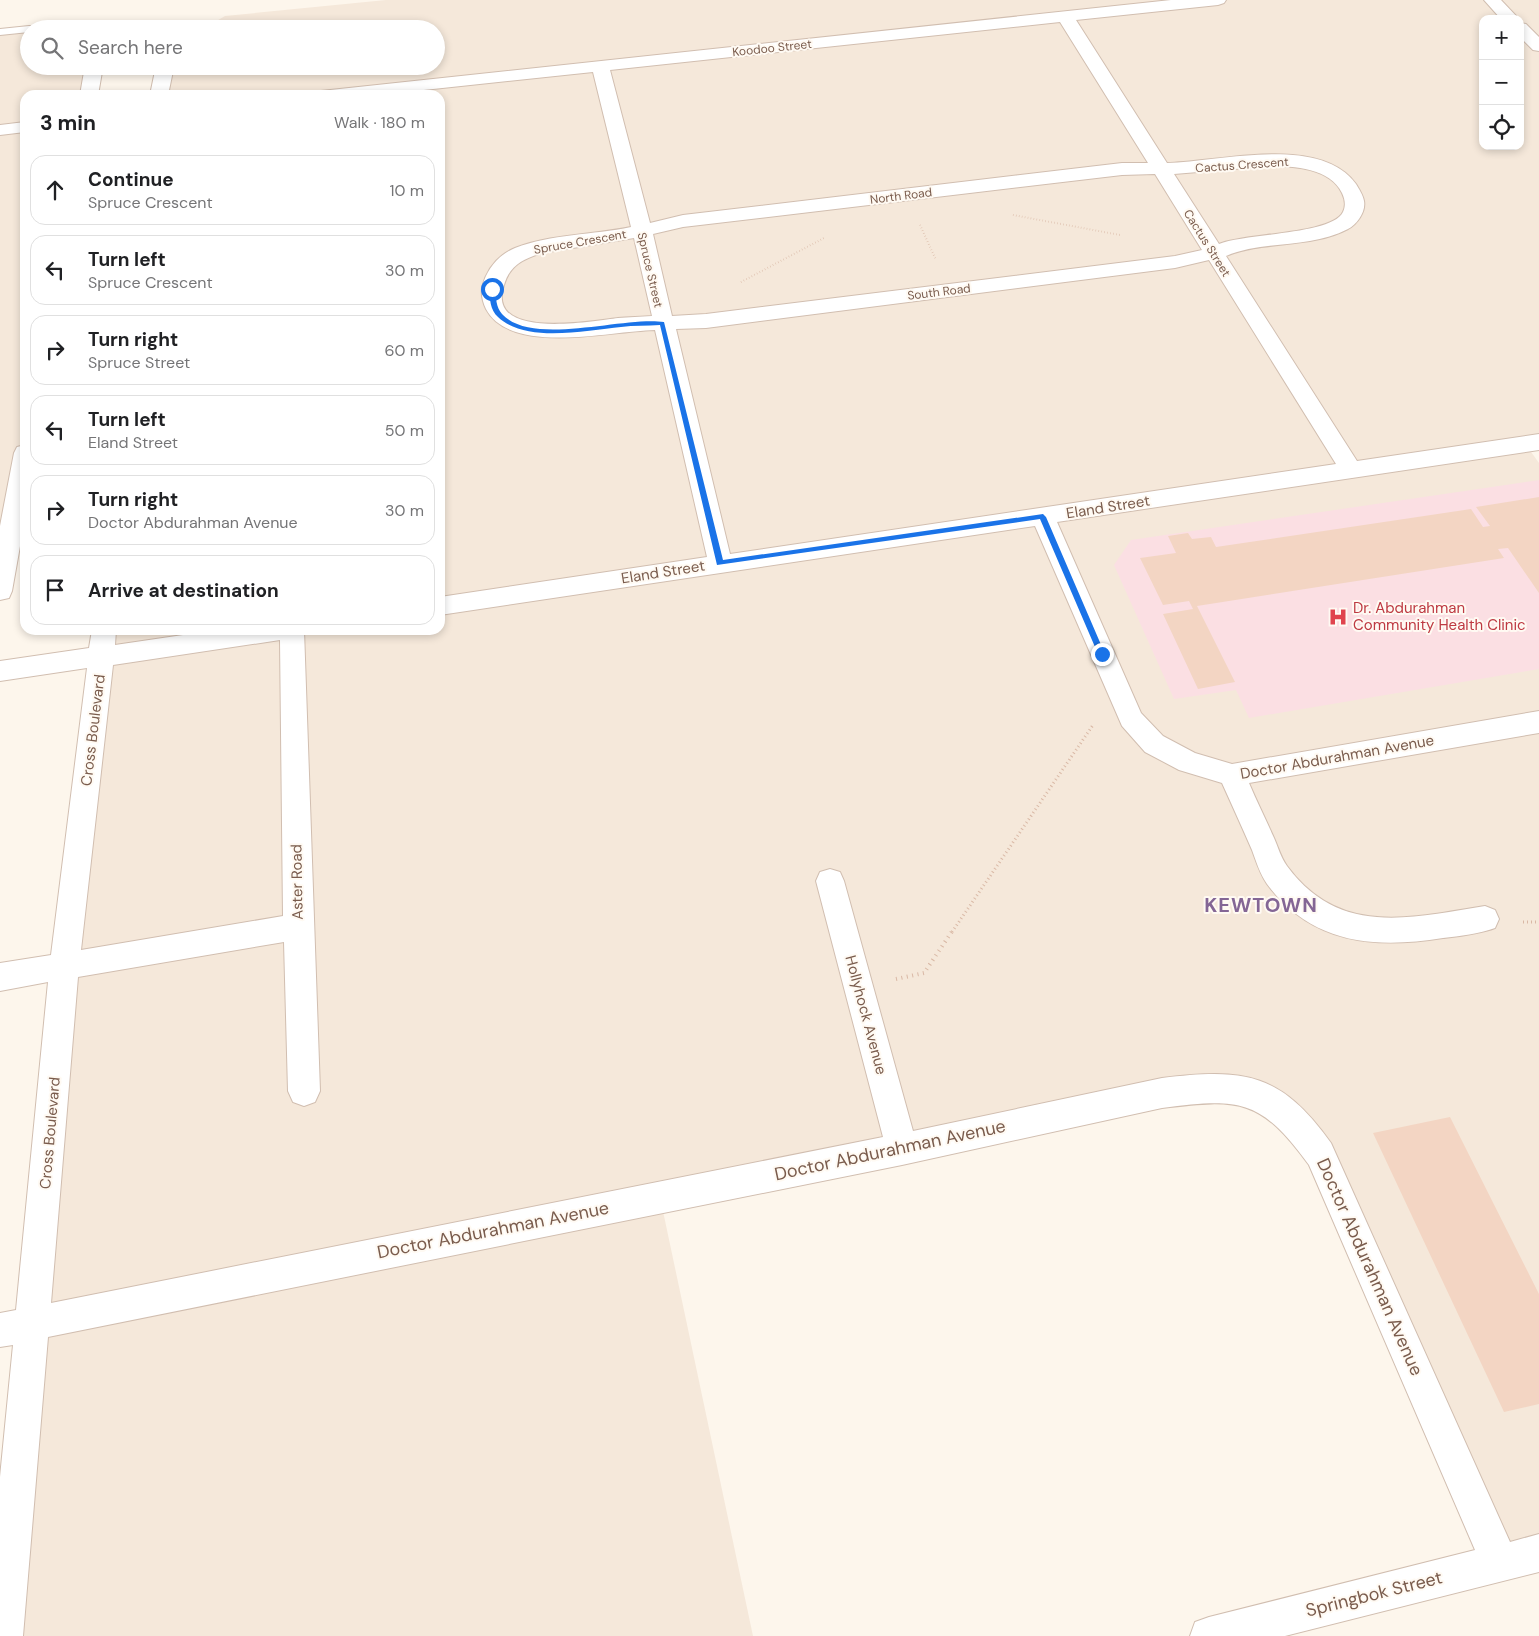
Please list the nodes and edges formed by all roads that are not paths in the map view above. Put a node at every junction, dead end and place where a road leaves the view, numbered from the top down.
1 (1218, 0) edge
2 (1492, 0) edge
3 (1507, 15) edge
4 (1065, 16) junction
5 (20, 30) edge
6 (0, 32) edge
7 (1524, 32) edge
8 (1539, 46) edge
9 (600, 66) junction
10 (92, 75) edge
11 (163, 75) edge
12 (90, 90) edge
13 (161, 90) edge
14 (374, 90) edge
15 (20, 128) edge
16 (0, 130) edge
17 (1160, 168) junction
18 (642, 230) junction
19 (1214, 253) junction
20 (662, 323) junction
21 (1539, 442) edge
22 (1350, 469) junction
23 (20, 481) edge
24 (1043, 517) junction
25 (720, 563) junction
26 (0, 591) edge
27 (445, 605) edge
28 (104, 635) edge
29 (251, 635) edge
30 (292, 635) edge
31 (102, 657) junction
32 (0, 671) edge
33 (1539, 722) edge
34 (1232, 775) junction
35 (830, 881) dead end
36 (1484, 919) dead end
37 (298, 927) junction
38 (64, 966) junction
39 (0, 977) edge
40 (304, 1091) dead end
41 (902, 1149) junction
42 (33, 1323) junction
43 (0, 1330) edge
44 (1539, 1553) edge
45 (1500, 1563) junction
46 (4, 1636) edge
47 (1209, 1636) edge

1 - 4 street, Koodoo Street
2 - 3 street
4 - 9 street, Koodoo Street
4 - 17 street, Cactus Street
5 - 6 lane
7 - 8 street
9 - 14 street, Koodoo Street
9 - 18 street, Spruce Street
10 - 12 street
11 - 13 street
15 - 16 street
17 - 18 street, North Road
17 - 19 street, Cactus Street
17 - 19 street, Cactus Crescent
18 - 20 street, Spruce Street
18 - 20 street, Spruce Crescent
19 - 20 street, South Road
19 - 22 street, Cactus Street
20 - 25 street, Spruce Street
21 - 22 street, Eland Street
22 - 24 street, Eland Street
23 - 26 street
24 - 25 street, Eland Street
24 - 34 street, Doctor Abdurahman Avenue
25 - 27 street, Eland Street
28 - 31 street, Cross Boulevard
29 - 31 street
30 - 37 street, Aster Road
31 - 32 street
31 - 38 street, Cross Boulevard
33 - 34 street, Doctor Abdurahman Avenue
34 - 36 street
35 - 41 street, Hollyhock Avenue
37 - 38 street, Aster Road
37 - 40 street
38 - 39 street, Aster Road
38 - 42 street, Cross Boulevard
41 - 42 street, Doctor Abdurahman Avenue
41 - 45 street, Doctor Abdurahman Avenue
42 - 43 street, Doctor Abdurahman Avenue
42 - 46 street, Cross Boulevard
44 - 45 street, Springbok Street
45 - 47 street, Springbok Street

